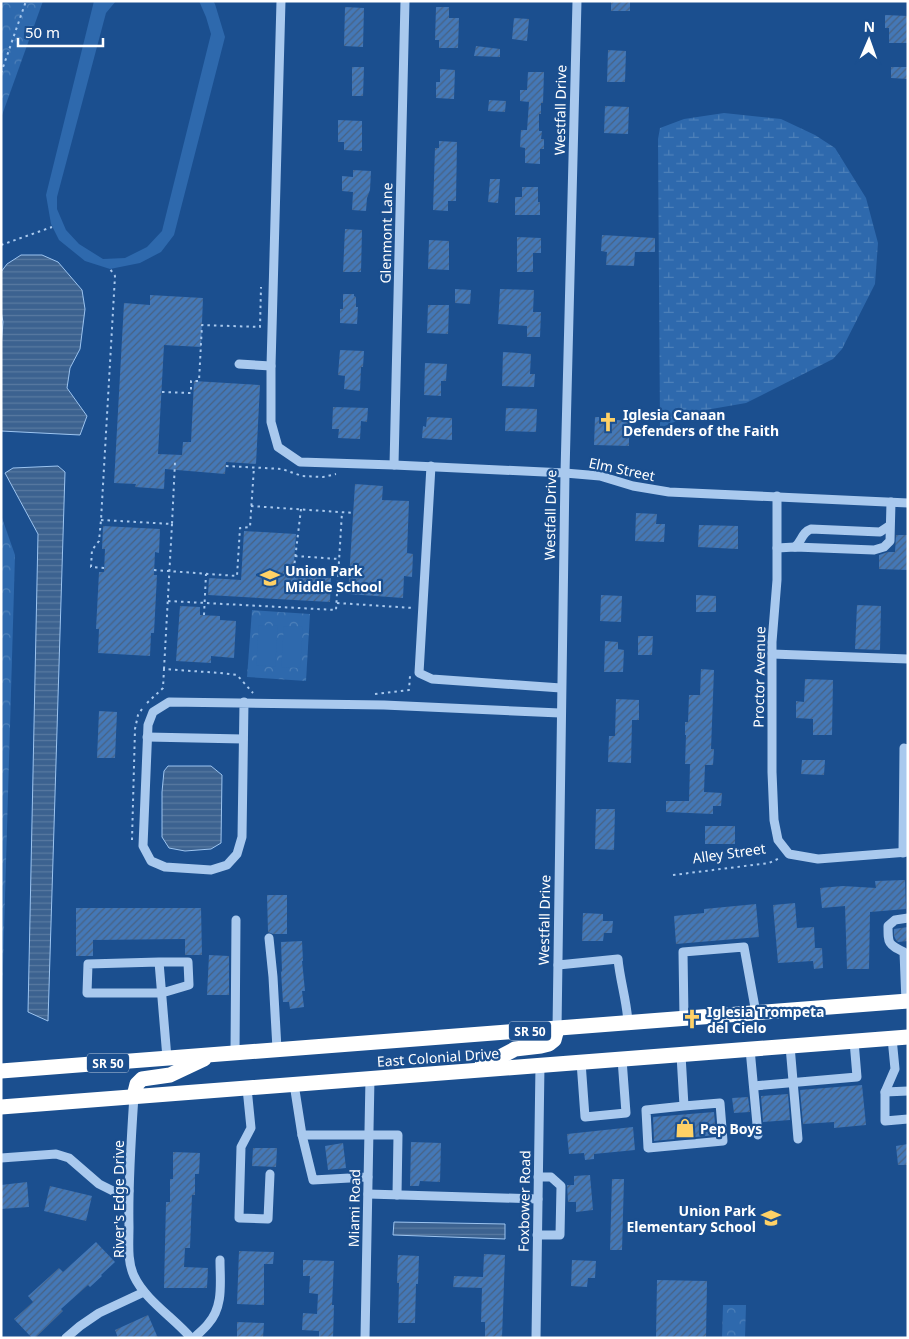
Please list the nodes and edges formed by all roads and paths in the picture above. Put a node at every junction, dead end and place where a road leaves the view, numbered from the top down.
1 (26, 1) edge
2 (281, 1) edge
3 (405, 1) edge
4 (577, 1) edge
5 (1, 73) edge
6 (52, 227) dead end
7 (1, 245) edge
8 (110, 269) dead end
9 (261, 287) dead end
10 (239, 364) dead end
11 (271, 366) junction
12 (162, 392) dead end
13 (175, 462) dead end
14 (394, 465) junction
15 (226, 466) dead end
16 (431, 466) junction
17 (254, 467) junction
18 (565, 472) junction
19 (344, 474) dead end
20 (777, 496) junction
21 (891, 502) junction
22 (908, 502) edge
23 (252, 506) junction
24 (301, 509) junction
25 (342, 512) junction
26 (354, 513) dead end
27 (101, 520) junction
28 (172, 524) junction
29 (890, 526) junction
30 (795, 547) junction
31 (777, 548) junction
32 (295, 556) junction
33 (339, 559) junction
34 (104, 568) dead end
35 (154, 570) dead end
36 (169, 571) junction
37 (206, 574) junction
38 (293, 576) dead end
39 (168, 602) junction
40 (205, 603) junction
41 (337, 603) junction
42 (413, 608) dead end
43 (204, 615) dead end
44 (772, 654) junction
45 (908, 659) edge
46 (164, 670) junction
47 (410, 672) dead end
48 (561, 688) junction
49 (253, 693) dead end
50 (371, 694) dead end
51 (244, 702) junction
52 (560, 713) junction
53 (147, 737) junction
54 (243, 739) junction
55 (906, 748) edge
56 (132, 845) dead end
57 (905, 852) edge
58 (789, 854) junction
59 (673, 875) dead end
60 (908, 918) edge
61 (236, 920) dead end
62 (269, 938) dead end
63 (159, 962) junction
64 (558, 964) junction
65 (162, 993) junction
66 (907, 1001) edge
67 (756, 1013) junction
68 (684, 1018) junction
69 (628, 1023) junction
70 (557, 1029) junction
71 (908, 1037) edge
72 (892, 1038) junction
73 (854, 1041) junction
74 (790, 1046) junction
75 (277, 1049) junction
76 (750, 1049) junction
77 (235, 1052) junction
78 (215, 1054) junction
79 (682, 1055) junction
80 (167, 1058) junction
81 (622, 1059) junction
82 (581, 1062) junction
83 (540, 1065) junction
84 (476, 1070) junction
85 (1, 1071) edge
86 (370, 1078) junction
87 (793, 1082) junction
88 (294, 1084) junction
89 (754, 1086) junction
90 (247, 1088) junction
91 (908, 1091) edge
92 (885, 1092) junction
93 (134, 1096) junction
94 (684, 1106) junction
95 (1, 1107) edge
96 (908, 1119) edge
97 (369, 1134) junction
98 (758, 1134) dead end
99 (302, 1135) junction
100 (798, 1139) dead end
101 (1, 1158) edge
102 (270, 1174) dead end
103 (538, 1176) junction
104 (368, 1177) junction
105 (128, 1191) junction
106 (368, 1194) junction
107 (397, 1194) junction
108 (538, 1199) junction
109 (537, 1234) junction
110 (220, 1260) dead end
111 (144, 1292) junction
112 (66, 1338) edge
113 (193, 1338) edge
114 (365, 1338) edge
115 (536, 1338) edge

1 - 5 path
2 - 11 street
3 - 14 street, Glenmont Lane
4 - 18 street, Westfall Drive
6 - 7 path
8 - 27 path
9 - 12 path
10 - 11 street
11 - 14 street, Elm Street
13 - 28 path
14 - 16 street, Elm Street
15 - 17 path
16 - 18 street, Elm Street
16 - 48 street
17 - 19 path
17 - 23 path
18 - 20 street, Elm Street
18 - 48 street, Westfall Drive
20 - 21 street, Elm Street
20 - 31 street, Proctor Avenue
21 - 22 street, Elm Street
21 - 29 street
23 - 24 path
23 - 37 path
24 - 25 path
24 - 32 path
25 - 26 path
25 - 33 path
27 - 28 path
27 - 34 path
28 - 36 path
29 - 30 street
29 - 30 street
30 - 31 street
31 - 44 street, Proctor Avenue
32 - 33 path
32 - 38 path
33 - 41 path
35 - 36 path
36 - 37 path
36 - 39 path
37 - 40 path
39 - 40 path
39 - 46 path
40 - 41 path
40 - 43 path
41 - 42 path
44 - 45 street
44 - 58 street, Proctor Avenue
46 - 49 path
46 - 56 path
47 - 50 path
48 - 52 street, Westfall Drive
51 - 52 street
51 - 53 street
51 - 54 street
52 - 64 street, Westfall Drive
53 - 54 street
53 - 54 street
55 - 57 street
57 - 58 street
58 - 59 path, Alley Street
60 - 66 street
61 - 77 street
62 - 75 street
63 - 65 street
63 - 65 street
63 - 65 street
64 - 69 street
64 - 70 street, Westfall Drive
65 - 80 street
66 - 67 highway, East Colonial Drive / SR 50
67 - 68 highway, East Colonial Drive / SR 50
67 - 68 street
68 - 69 highway, East Colonial Drive / SR 50
69 - 70 highway, East Colonial Drive / SR 50
70 - 75 highway, East Colonial Drive / SR 50
70 - 84 highway
71 - 72 highway, East Colonial Drive
72 - 73 highway, East Colonial Drive
72 - 92 street
73 - 74 highway, East Colonial Drive
73 - 87 street
74 - 76 highway, East Colonial Drive
74 - 87 street
75 - 77 highway, East Colonial Drive / SR 50
76 - 79 highway, East Colonial Drive
76 - 89 street
77 - 78 highway, East Colonial Drive / SR 50
78 - 80 highway, East Colonial Drive / SR 50
78 - 93 highway
79 - 81 highway, East Colonial Drive
79 - 94 street
80 - 85 highway, East Colonial Drive / SR 50
81 - 82 highway, East Colonial Drive
81 - 82 street
82 - 83 highway, East Colonial Drive
83 - 84 highway, East Colonial Drive
83 - 103 street, Foxbower Road
84 - 86 highway, East Colonial Drive
86 - 88 highway, East Colonial Drive
86 - 97 street, Miami Road
87 - 89 street
87 - 100 street
88 - 90 highway, East Colonial Drive
88 - 99 street
89 - 98 street
90 - 93 highway, East Colonial Drive
90 - 102 street
91 - 92 street
92 - 96 street
93 - 95 highway, East Colonial Drive
93 - 105 street, River's Edge Drive
94 - 94 street
97 - 99 street
97 - 104 street, Miami Road
97 - 107 street
99 - 104 street
101 - 105 street
103 - 108 street, Foxbower Road
103 - 109 street
104 - 106 street, Miami Road
105 - 111 street, River's Edge Drive
106 - 107 street
106 - 114 street, Miami Road
107 - 108 street
108 - 109 street, Foxbower Road
109 - 115 street, Foxbower Road
110 - 113 street
111 - 112 street
111 - 113 street, River's Edge Drive

